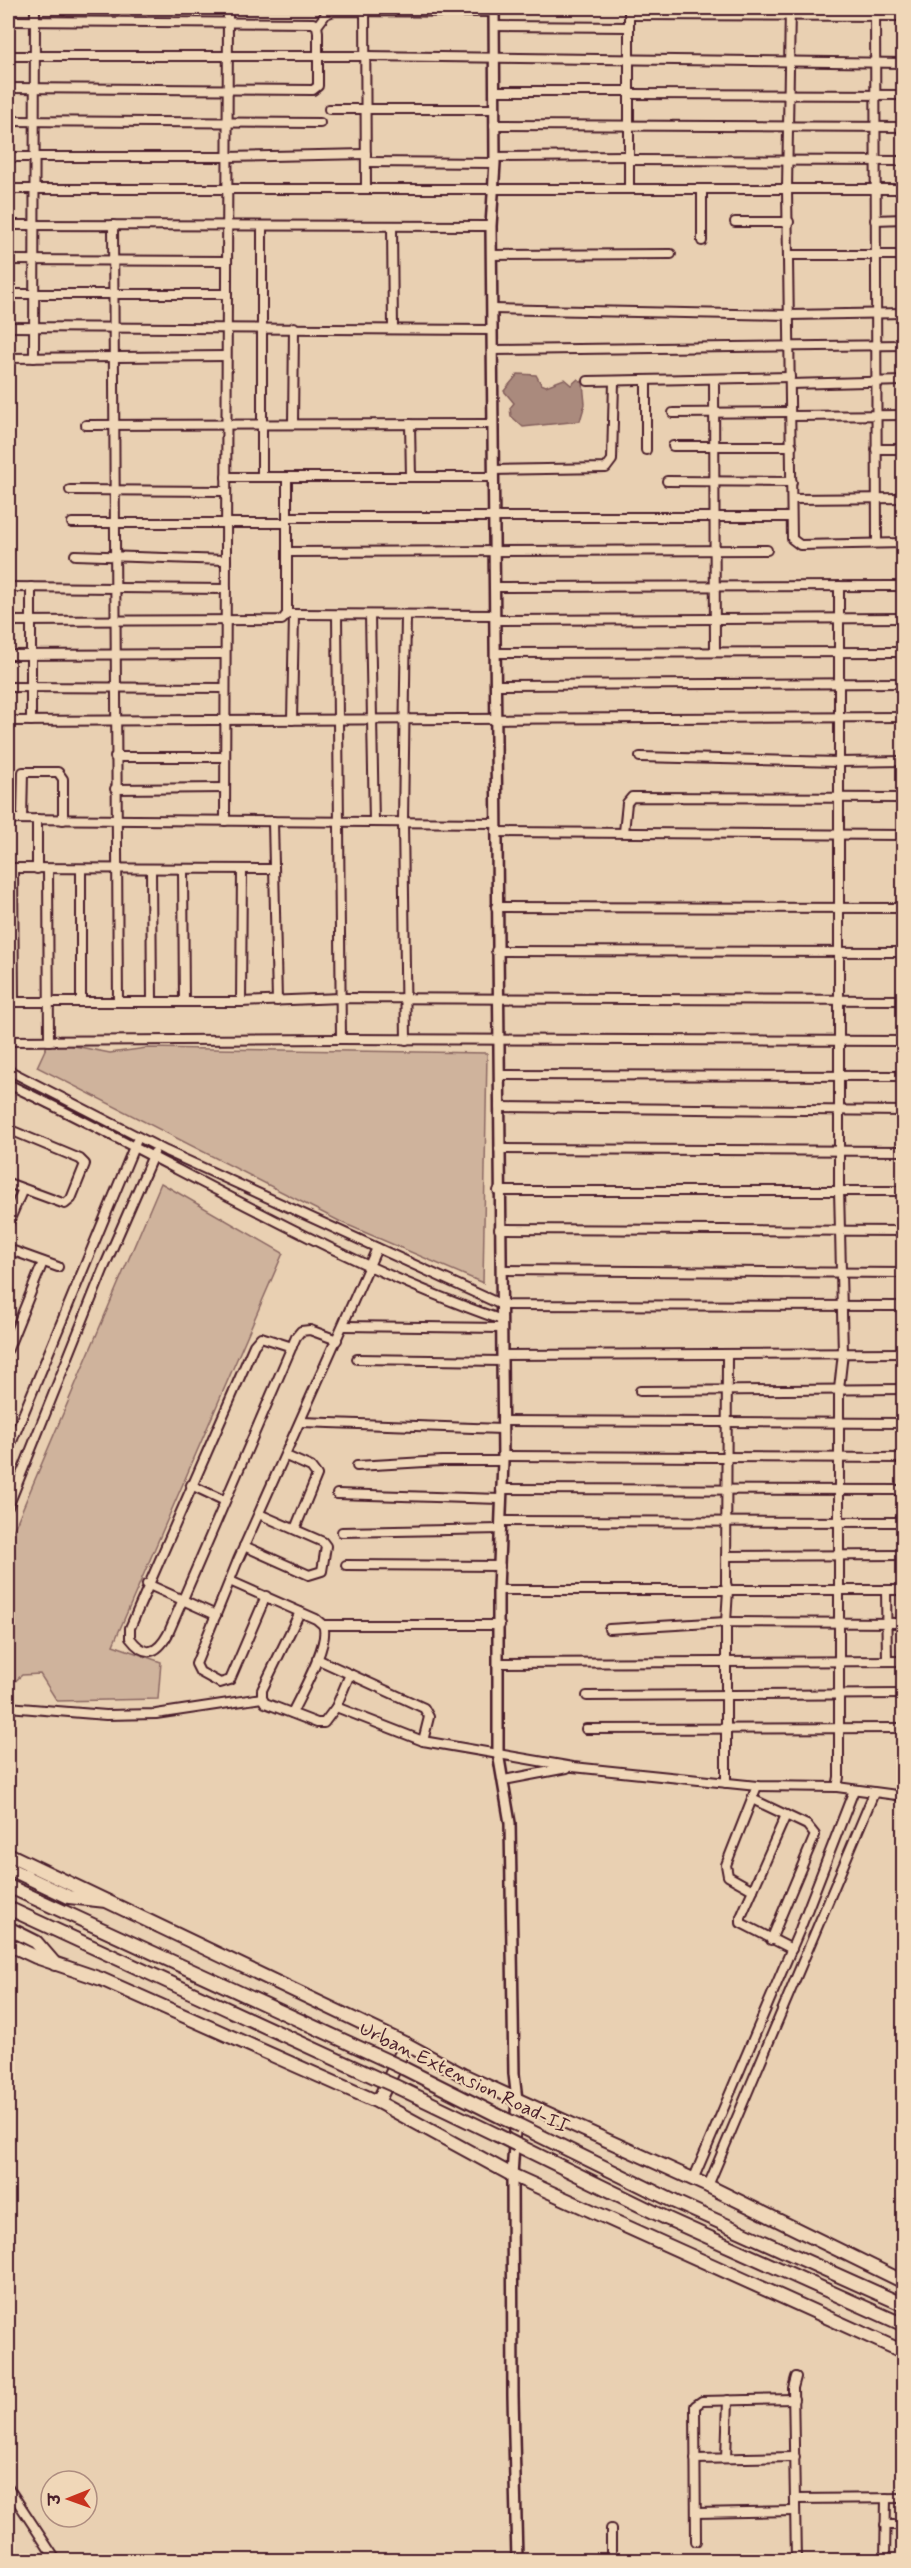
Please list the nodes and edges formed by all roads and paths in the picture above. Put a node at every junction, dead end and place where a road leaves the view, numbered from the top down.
1 (35, 8) edge
2 (228, 8) edge
3 (365, 9) edge
4 (494, 10) edge
5 (629, 11) edge
6 (790, 11) edge
7 (875, 12) edge
8 (903, 16) edge
9 (8, 21) edge
10 (35, 22) junction
11 (228, 22) junction
12 (317, 26) junction
13 (494, 26) junction
14 (629, 27) junction
15 (8, 56) edge
16 (35, 56) junction
17 (365, 56) junction
18 (228, 57) junction
19 (318, 57) junction
20 (494, 58) junction
21 (629, 61) junction
22 (789, 62) junction
23 (875, 63) junction
24 (903, 63) edge
25 (8, 87) edge
26 (36, 88) junction
27 (227, 88) junction
28 (494, 91) junction
29 (629, 93) junction
30 (790, 94) junction
31 (875, 95) junction
32 (903, 95) edge
33 (366, 108) junction
34 (329, 109) dead end
35 (494, 109) junction
36 (8, 121) edge
37 (36, 121) junction
38 (227, 123) junction
39 (320, 123) dead end
40 (494, 125) junction
41 (629, 126) junction
42 (788, 127) junction
43 (875, 128) junction
44 (903, 128) edge
45 (8, 157) edge
46 (36, 157) junction
47 (227, 157) junction
48 (366, 158) junction
49 (629, 158) junction
50 (787, 159) junction
51 (495, 160) junction
52 (875, 161) junction
53 (903, 161) edge
54 (366, 188) junction
55 (8, 189) edge
56 (36, 189) junction
57 (227, 189) junction
58 (494, 189) junction
59 (629, 189) junction
60 (788, 189) junction
61 (875, 189) junction
62 (903, 189) edge
63 (702, 190) junction
64 (903, 219) edge
65 (875, 220) junction
66 (735, 222) dead end
67 (789, 222) junction
68 (8, 225) edge
69 (35, 225) junction
70 (113, 225) junction
71 (227, 226) junction
72 (262, 226) junction
73 (392, 226) junction
74 (491, 226) junction
75 (702, 241) dead end
76 (671, 254) dead end
77 (491, 255) junction
78 (789, 255) junction
79 (903, 255) edge
80 (876, 256) junction
81 (8, 260) edge
82 (35, 260) junction
83 (113, 260) junction
84 (227, 261) junction
85 (34, 293) junction
86 (8, 294) edge
87 (113, 294) junction
88 (227, 294) junction
89 (492, 309) junction
90 (876, 313) junction
91 (903, 313) edge
92 (789, 315) junction
93 (113, 326) junction
94 (226, 326) junction
95 (8, 327) edge
96 (34, 327) junction
97 (262, 327) junction
98 (294, 327) junction
99 (393, 328) junction
100 (492, 330) junction
101 (876, 345) junction
102 (903, 345) edge
103 (789, 346) junction
104 (492, 350) junction
105 (226, 356) junction
106 (8, 358) edge
107 (34, 358) junction
108 (114, 358) junction
109 (714, 380) junction
110 (588, 381) dead end
111 (646, 381) junction
112 (790, 381) junction
113 (876, 381) junction
114 (903, 381) edge
115 (614, 382) junction
116 (714, 412) junction
117 (673, 413) dead end
118 (790, 414) junction
119 (903, 415) edge
120 (876, 416) junction
121 (226, 424) junction
122 (262, 424) junction
123 (293, 424) junction
124 (410, 424) junction
125 (493, 424) junction
126 (114, 425) junction
127 (86, 426) dead end
128 (673, 446) dead end
129 (714, 446) junction
130 (792, 446) junction
131 (876, 449) junction
132 (903, 449) edge
133 (646, 450) dead end
134 (493, 473) junction
135 (226, 477) junction
136 (262, 477) junction
137 (287, 477) junction
138 (411, 477) junction
139 (666, 481) dead end
140 (792, 482) junction
141 (714, 483) junction
142 (70, 490) dead end
143 (114, 491) junction
144 (226, 491) junction
145 (903, 498) edge
146 (792, 499) junction
147 (876, 499) junction
148 (494, 517) junction
149 (715, 517) junction
150 (791, 517) junction
151 (287, 520) junction
152 (72, 523) dead end
153 (114, 524) junction
154 (226, 524) junction
155 (877, 543) junction
156 (903, 543) edge
157 (494, 550) junction
158 (715, 550) junction
159 (767, 550) dead end
160 (287, 552) junction
161 (75, 555) dead end
162 (114, 556) junction
163 (226, 560) junction
164 (715, 585) junction
165 (839, 586) junction
166 (903, 586) edge
167 (8, 587) edge
168 (31, 587) junction
169 (494, 587) junction
170 (114, 588) junction
171 (226, 589) junction
172 (291, 614) junction
173 (337, 615) junction
174 (370, 615) junction
175 (406, 615) junction
176 (495, 618) junction
177 (715, 618) junction
178 (903, 618) edge
179 (839, 619) junction
180 (8, 621) edge
181 (31, 621) junction
182 (114, 621) junction
183 (226, 622) junction
184 (715, 651) junction
185 (839, 651) junction
186 (903, 652) edge
187 (495, 653) junction
188 (114, 654) junction
189 (225, 654) junction
190 (8, 655) edge
191 (31, 655) junction
192 (903, 682) edge
193 (839, 683) junction
194 (495, 685) junction
195 (31, 686) junction
196 (114, 686) junction
197 (8, 687) edge
198 (225, 688) junction
199 (903, 717) edge
200 (839, 718) junction
201 (371, 719) junction
202 (403, 719) junction
203 (496, 719) junction
204 (225, 720) junction
205 (292, 720) junction
206 (340, 720) junction
207 (8, 721) edge
208 (31, 721) junction
209 (114, 721) junction
210 (115, 757) junction
211 (225, 757) junction
212 (640, 757) dead end
213 (903, 761) edge
214 (839, 762) junction
215 (225, 788) junction
216 (115, 789) junction
217 (903, 798) edge
218 (840, 799) junction
219 (8, 819) edge
220 (22, 819) junction
221 (37, 819) junction
222 (63, 820) junction
223 (115, 820) junction
224 (225, 821) junction
225 (273, 821) junction
226 (339, 822) junction
227 (374, 822) junction
228 (403, 822) junction
229 (496, 828) junction
230 (624, 832) junction
231 (839, 834) junction
232 (903, 835) edge
233 (10, 868) edge
234 (37, 868) junction
235 (151, 868) junction
236 (48, 869) junction
237 (81, 869) junction
238 (116, 869) junction
239 (183, 869) junction
240 (242, 869) junction
241 (273, 869) junction
242 (496, 907) junction
243 (839, 907) junction
244 (903, 908) edge
245 (496, 951) junction
246 (839, 952) junction
247 (903, 952) edge
248 (340, 998) junction
249 (405, 999) junction
250 (497, 1000) junction
251 (839, 1000) junction
252 (903, 1000) edge
253 (152, 1001) junction
254 (276, 1001) junction
255 (11, 1002) edge
256 (49, 1002) junction
257 (81, 1002) junction
258 (118, 1002) junction
259 (184, 1002) junction
260 (241, 1002) junction
261 (341, 1039) junction
262 (406, 1040) junction
263 (839, 1040) junction
264 (8, 1041) edge
265 (49, 1041) junction
266 (497, 1041) junction
267 (903, 1041) edge
268 (8, 1070) edge
269 (499, 1075) junction
270 (839, 1076) junction
271 (903, 1076) edge
272 (8, 1084) edge
273 (499, 1107) junction
274 (839, 1110) junction
275 (903, 1111) edge
276 (8, 1129) edge
277 (138, 1136) junction
278 (135, 1146) junction
279 (158, 1147) junction
280 (499, 1149) junction
281 (903, 1150) edge
282 (839, 1151) junction
283 (152, 1156) junction
284 (8, 1183) edge
285 (23, 1189) junction
286 (839, 1190) junction
287 (498, 1191) junction
288 (903, 1191) edge
289 (8, 1224) edge
290 (499, 1229) junction
291 (840, 1230) junction
292 (903, 1231) edge
293 (377, 1248) junction
294 (8, 1249) edge
295 (43, 1262) junction
296 (58, 1267) dead end
297 (369, 1267) junction
298 (501, 1270) junction
299 (842, 1273) junction
300 (903, 1273) edge
301 (502, 1305) junction
302 (842, 1306) junction
303 (903, 1306) edge
304 (502, 1324) junction
305 (343, 1326) junction
306 (337, 1340) junction
307 (292, 1347) junction
308 (8, 1349) edge
309 (843, 1353) junction
310 (903, 1353) edge
311 (727, 1355) junction
312 (502, 1358) junction
313 (357, 1359) dead end
314 (839, 1389) junction
315 (903, 1389) edge
316 (727, 1390) junction
317 (640, 1391) dead end
318 (301, 1422) junction
319 (839, 1422) junction
320 (903, 1423) edge
321 (726, 1424) junction
322 (502, 1425) junction
323 (8, 1451) edge
324 (286, 1456) junction
325 (726, 1458) junction
326 (839, 1458) junction
327 (903, 1458) edge
328 (503, 1459) junction
329 (357, 1466) dead end
330 (191, 1485) junction
331 (501, 1489) junction
332 (726, 1490) junction
333 (839, 1490) junction
334 (903, 1490) edge
335 (337, 1494) dead end
336 (500, 1499) junction
337 (225, 1501) junction
338 (8, 1507) edge
339 (259, 1514) junction
340 (726, 1522) junction
341 (839, 1522) junction
342 (903, 1522) edge
343 (501, 1525) junction
344 (295, 1529) junction
345 (342, 1532) dead end
346 (244, 1546) junction
347 (839, 1555) junction
348 (726, 1556) junction
349 (903, 1556) edge
350 (345, 1565) dead end
351 (500, 1566) junction
352 (230, 1581) junction
353 (147, 1584) junction
354 (498, 1590) junction
355 (728, 1590) junction
356 (838, 1590) junction
357 (886, 1590) junction
358 (903, 1590) edge
359 (266, 1596) junction
360 (182, 1601) junction
361 (300, 1612) junction
362 (216, 1614) junction
363 (726, 1622) junction
364 (839, 1622) junction
365 (887, 1622) junction
366 (903, 1623) edge
367 (323, 1625) junction
368 (500, 1625) junction
369 (609, 1629) dead end
370 (317, 1659) junction
371 (903, 1660) edge
372 (726, 1661) junction
373 (839, 1661) junction
374 (887, 1661) junction
375 (500, 1663) junction
376 (350, 1674) junction
377 (903, 1694) edge
378 (726, 1695) junction
379 (839, 1695) junction
380 (587, 1696) dead end
381 (262, 1698) junction
382 (8, 1707) edge
383 (336, 1707) junction
384 (292, 1713) junction
385 (726, 1728) junction
386 (839, 1728) junction
387 (903, 1728) edge
388 (586, 1729) dead end
389 (423, 1741) junction
390 (498, 1753) junction
391 (573, 1767) junction
392 (504, 1780) junction
393 (726, 1783) junction
394 (757, 1786) junction
395 (837, 1787) junction
396 (854, 1791) junction
397 (874, 1793) junction
398 (903, 1796) edge
399 (752, 1799) junction
400 (786, 1815) junction
401 (8, 1854) edge
402 (8, 1868) edge
403 (8, 1886) edge
404 (753, 1890) junction
405 (106, 1901) junction
406 (8, 1908) edge
407 (8, 1928) edge
408 (771, 1940) junction
409 (8, 1944) edge
410 (792, 1949) junction
411 (55, 1964) junction
412 (406, 2044) junction
413 (517, 2100) junction
414 (378, 2102) junction
415 (512, 2175) junction
416 (693, 2180) junction
417 (708, 2186) junction
418 (903, 2282) edge
419 (903, 2305) edge
420 (903, 2325) edge
421 (903, 2352) edge
422 (796, 2377) dead end
423 (794, 2399) junction
424 (728, 2400) junction
425 (795, 2457) junction
426 (726, 2458) junction
427 (695, 2459) junction
428 (8, 2487) edge
429 (886, 2498) junction
430 (903, 2498) edge
431 (795, 2499) junction
432 (795, 2511) junction
433 (696, 2513) junction
434 (885, 2525) junction
435 (903, 2525) edge
436 (611, 2529) dead end
437 (696, 2541) dead end
438 (56, 2560) edge
439 (517, 2560) edge
440 (611, 2560) edge
441 (796, 2560) edge
442 (885, 2560) edge

1 - 10 street
2 - 11 street
3 - 4 street
3 - 12 street
3 - 17 street
4 - 13 street
5 - 6 street
5 - 14 street
6 - 7 street
6 - 22 street
7 - 8 street
7 - 23 street
9 - 10 street
10 - 11 street
10 - 16 street
11 - 12 street
11 - 18 street
12 - 19 street
13 - 14 street
13 - 20 street
14 - 21 street
15 - 16 street
16 - 18 street
16 - 26 street
17 - 19 street
17 - 20 street
17 - 33 street
18 - 19 street
18 - 27 street
19 - 27 street
20 - 21 street
20 - 28 street
21 - 22 street
21 - 29 street
22 - 23 street
22 - 30 street
23 - 24 street
23 - 31 street
25 - 26 street
26 - 27 street
26 - 37 street
27 - 38 street
28 - 29 street
28 - 35 street
29 - 30 street
29 - 41 street
30 - 31 street
30 - 42 street
31 - 32 street
31 - 43 street
33 - 34 street
33 - 35 street
33 - 48 street
35 - 40 street
36 - 37 street
37 - 38 street
37 - 46 street
38 - 39 street
38 - 47 street
40 - 41 street
40 - 51 street
41 - 42 street
41 - 49 street
42 - 43 street
42 - 50 street
43 - 44 street
43 - 52 street
45 - 46 street
46 - 47 street
46 - 56 street
47 - 48 street
47 - 57 street
48 - 51 street
48 - 54 street
49 - 50 street
49 - 51 street
49 - 59 street
50 - 52 street
50 - 60 street
51 - 58 street
52 - 53 street
52 - 61 street
54 - 57 street
54 - 58 street
55 - 56 street
56 - 57 street
56 - 69 street
57 - 71 street
58 - 59 street
58 - 74 street
59 - 63 street
60 - 61 street
60 - 63 street
60 - 67 street
61 - 62 street
61 - 65 street
63 - 75 street
64 - 65 street
65 - 80 street
66 - 67 street
67 - 78 street
68 - 69 street
69 - 70 street
69 - 82 street
70 - 71 street
70 - 83 street
71 - 72 street
71 - 84 street
72 - 73 street
72 - 97 street
73 - 74 street
73 - 99 street
74 - 77 street
76 - 77 street
77 - 89 street
78 - 80 street
78 - 92 street
79 - 80 street
80 - 90 street
81 - 82 street
82 - 83 street
82 - 85 street
83 - 84 street
83 - 87 street
84 - 88 street
85 - 86 street
85 - 87 street
85 - 96 street
87 - 88 street
87 - 93 street
88 - 94 street
89 - 92 street
89 - 100 street
90 - 91 street
90 - 92 street
90 - 101 street
92 - 103 street
93 - 94 street
93 - 96 street
93 - 108 street
94 - 97 street
94 - 105 street
95 - 96 street
96 - 107 street
97 - 98 street
97 - 122 street
98 - 99 street
98 - 123 street
99 - 100 street
100 - 104 street
101 - 102 street
101 - 103 street
101 - 113 street
103 - 104 street
103 - 112 street
104 - 125 street
105 - 108 street
105 - 121 street
106 - 107 street
107 - 108 street
108 - 126 street
109 - 111 street
109 - 112 street
109 - 116 street
110 - 115 street
111 - 115 street
111 - 133 street
112 - 113 street
112 - 118 street
113 - 114 street
113 - 120 street
115 - 134 street
116 - 117 street
116 - 118 street
116 - 129 street
118 - 120 street
118 - 130 street
119 - 120 street
120 - 131 street
121 - 122 street
121 - 126 street
121 - 135 street
122 - 123 street
122 - 136 street
123 - 124 street
124 - 125 street
124 - 138 street
125 - 134 street
126 - 127 street
126 - 143 street
128 - 129 street
129 - 130 street
129 - 141 street
130 - 140 street
131 - 132 street
131 - 147 street
134 - 138 street
134 - 148 street
135 - 136 street
135 - 144 street
136 - 137 street
137 - 138 street
137 - 151 street
139 - 141 street
140 - 141 street
140 - 146 street
141 - 149 street
142 - 143 street
143 - 144 street
143 - 153 street
144 - 154 street
145 - 147 street
146 - 147 street
146 - 150 street
147 - 155 street
148 - 149 street
148 - 151 street
148 - 157 street
149 - 150 street
149 - 158 street
150 - 155 street
151 - 154 street
151 - 160 street
152 - 153 street
153 - 154 street
153 - 162 street
154 - 163 street
155 - 156 street
157 - 158 street
157 - 160 street
157 - 169 street
158 - 159 street
158 - 164 street
160 - 172 street
161 - 162 street
162 - 163 street
162 - 170 street
163 - 171 street
164 - 165 street
164 - 169 street
164 - 177 street
165 - 166 street
165 - 179 street
167 - 168 street
168 - 170 street
168 - 181 street
169 - 176 street
170 - 171 street
170 - 182 street
171 - 183 street
172 - 173 street
172 - 183 street
172 - 205 street
173 - 174 street
173 - 206 street
174 - 175 street
174 - 201 street
175 - 176 street
175 - 202 street
176 - 177 street
176 - 187 street
177 - 179 street
177 - 184 street
178 - 179 street
179 - 185 street
180 - 181 street
181 - 182 street
181 - 191 street
182 - 183 street
182 - 188 street
183 - 189 street
184 - 185 street
184 - 187 street
185 - 186 street
185 - 193 street
187 - 194 street
188 - 189 street
188 - 191 street
188 - 196 street
189 - 198 street
190 - 191 street
191 - 195 street
192 - 193 street
193 - 194 street
193 - 200 street
194 - 203 street
195 - 196 street
195 - 197 street
195 - 208 street
196 - 198 street
196 - 209 street
198 - 204 street
199 - 200 street
200 - 203 street
200 - 214 street
201 - 202 street
201 - 206 street
201 - 227 street
202 - 203 street
202 - 228 street
203 - 229 street
204 - 205 street
204 - 209 street
204 - 211 street
205 - 206 street
206 - 226 street
207 - 208 street
208 - 209 street
209 - 210 street
210 - 211 street
210 - 216 street
211 - 215 street
212 - 214 street
213 - 214 street
214 - 218 street
215 - 216 street
215 - 224 street
216 - 223 street
217 - 218 street
218 - 230 street
218 - 231 street
219 - 220 street
220 - 221 street
220 - 222 street
221 - 222 street
221 - 234 street
222 - 223 street
223 - 224 street
223 - 238 street
224 - 225 street
225 - 226 street
225 - 241 street
226 - 227 street
226 - 248 street
227 - 228 street
228 - 229 street
228 - 249 street
229 - 230 street
229 - 242 street
230 - 231 street
231 - 232 street
231 - 243 street
233 - 234 street
233 - 255 street
234 - 236 street
235 - 238 street
235 - 239 street
235 - 253 street
236 - 237 street
236 - 256 street
237 - 238 street
237 - 257 street
238 - 258 street
239 - 240 street
239 - 259 street
240 - 241 street
240 - 260 street
241 - 254 street
242 - 243 street
242 - 245 street
243 - 244 street
243 - 246 street
245 - 246 street
245 - 250 street
246 - 247 street
246 - 251 street
248 - 249 street
248 - 254 street
248 - 261 street
249 - 250 street
249 - 262 street
250 - 251 street
250 - 266 street
251 - 252 street
251 - 263 street
253 - 258 street
253 - 259 street
254 - 260 street
255 - 256 street
256 - 257 street
256 - 265 street
257 - 258 street
259 - 260 street
261 - 262 street
261 - 265 street
262 - 266 street
263 - 266 street
263 - 267 street
263 - 270 street
264 - 265 street
266 - 269 street
268 - 277 street
269 - 270 street
269 - 273 street
270 - 271 street
270 - 274 street
272 - 278 street
273 - 274 street
273 - 280 street
274 - 275 street
274 - 282 street
276 - 285 street
277 - 278 street
277 - 279 street
278 - 283 street
278 - 323 street
279 - 283 street
279 - 293 street
280 - 282 street
280 - 287 street
281 - 282 street
282 - 286 street
283 - 297 street
283 - 338 street
284 - 285 street
285 - 289 street
286 - 287 street
286 - 288 street
286 - 291 street
287 - 290 street
290 - 291 street
290 - 298 street
291 - 292 street
291 - 299 street
293 - 297 street
293 - 301 street
294 - 295 street
295 - 296 street
295 - 308 street
297 - 304 street
297 - 305 street
298 - 299 street
298 - 301 street
299 - 300 street
299 - 302 street
301 - 302 street
301 - 304 street
302 - 303 street
302 - 309 street
304 - 305 street
304 - 312 street
305 - 306 street
306 - 307 street
306 - 318 street
307 - 330 street
307 - 337 street
309 - 310 street
309 - 311 street
309 - 314 street
311 - 312 street
311 - 316 street
312 - 313 street
312 - 322 street
314 - 315 street
314 - 316 street
314 - 319 street
316 - 317 street
316 - 321 street
318 - 322 street
318 - 324 street
319 - 320 street
319 - 321 street
319 - 326 street
321 - 322 street
321 - 325 street
322 - 328 street
324 - 339 street
324 - 344 street
325 - 326 street
325 - 328 street
325 - 332 street
326 - 327 street
326 - 333 street
328 - 329 street
328 - 331 street
330 - 337 street
330 - 353 street
331 - 332 street
331 - 336 street
332 - 333 street
332 - 340 street
333 - 334 street
333 - 341 street
335 - 336 street
336 - 343 street
337 - 360 street
339 - 344 street
339 - 346 street
340 - 341 street
340 - 343 street
340 - 348 street
341 - 342 street
341 - 347 street
343 - 345 street
343 - 351 street
344 - 346 street
346 - 352 street
347 - 348 street
347 - 349 street
347 - 356 street
348 - 355 street
350 - 351 street
351 - 354 street
352 - 359 street
352 - 362 street
353 - 360 street
353 - 360 street
354 - 355 street
354 - 368 street
355 - 356 street
355 - 363 street
356 - 357 street
356 - 364 street
357 - 358 street
357 - 365 street
359 - 361 street
359 - 362 street
360 - 362 street
361 - 367 street
361 - 381 street
363 - 364 street
363 - 369 street
363 - 372 street
364 - 365 street
364 - 373 street
365 - 366 street
365 - 374 street
367 - 368 street
367 - 370 street
368 - 375 street
370 - 376 street
370 - 384 street
371 - 374 street
372 - 373 street
372 - 375 street
372 - 378 street
373 - 374 street
373 - 379 street
375 - 390 street
376 - 383 street
376 - 389 street
377 - 379 street
378 - 379 street
378 - 380 street
378 - 385 street
379 - 386 street
381 - 382 street
381 - 384 street
383 - 384 street
383 - 389 street
385 - 386 street
385 - 388 street
385 - 393 street
386 - 387 street
386 - 395 street
389 - 390 street
390 - 391 street
390 - 392 street
391 - 392 street
391 - 393 street
392 - 413 street
393 - 394 street
394 - 395 street
394 - 399 street
395 - 396 street
396 - 397 street
396 - 410 street
397 - 398 street
397 - 417 street
399 - 400 street
399 - 404 street
400 - 404 street
400 - 408 street
401 - 405 main road
402 - 405 main road
403 - 419 main road, Urban Extension Road-II, bridge
404 - 408 street
405 - 412 main road
406 - 420 main road, Urban Extension Road-II, bridge
407 - 411 main road
408 - 410 street
409 - 411 main road
410 - 416 street
411 - 414 main road
412 - 413 main road
412 - 414 main road
413 - 415 street
413 - 416 main road
414 - 415 main road
415 - 421 main road
415 - 439 street
416 - 417 main road
417 - 418 main road
422 - 423 street
423 - 424 street
423 - 425 street
424 - 426 street
424 - 427 street
425 - 426 street
425 - 431 street
426 - 427 street
427 - 433 street
428 - 438 street
429 - 430 street
429 - 431 street
429 - 434 street
431 - 432 street
432 - 433 street
432 - 441 street
433 - 437 street
434 - 435 street
434 - 442 street
436 - 440 street

